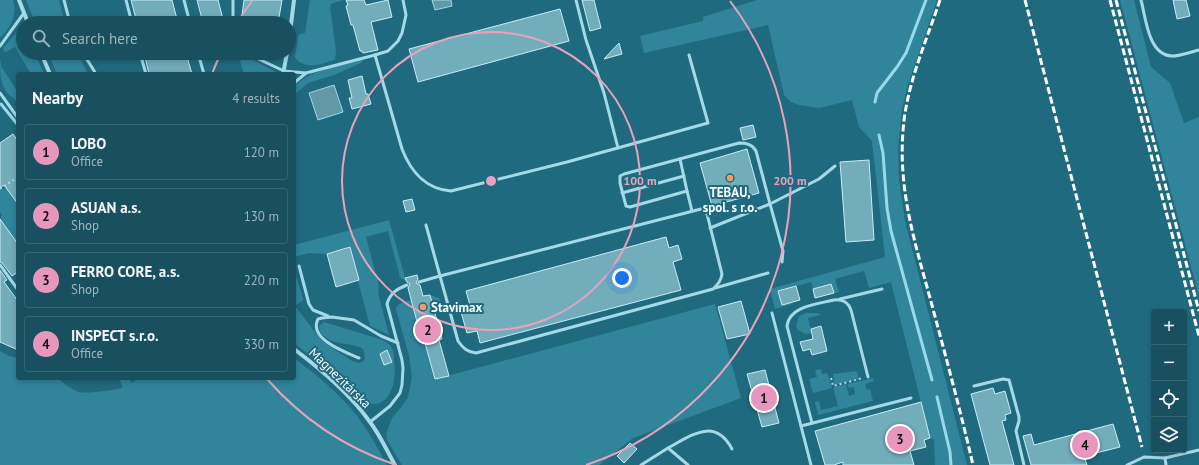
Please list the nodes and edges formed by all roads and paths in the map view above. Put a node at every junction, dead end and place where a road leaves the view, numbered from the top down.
1 (19, 0) edge
2 (64, 0) edge
3 (126, 0) edge
4 (184, 0) edge
5 (233, 0) edge
6 (294, 0) edge
7 (402, 0) edge
8 (576, 0) edge
9 (1141, 0) edge
10 (24, 13) junction
11 (22, 16) edge
12 (25, 16) edge
13 (68, 16) edge
14 (130, 16) edge
15 (188, 16) edge
16 (233, 16) edge
17 (292, 16) edge
18 (16, 24) edge
19 (0, 46) edge
20 (1199, 50) edge
21 (375, 55) junction
22 (689, 55) dead end
23 (44, 60) edge
24 (87, 60) edge
25 (142, 60) edge
26 (200, 60) edge
27 (260, 60) edge
28 (286, 60) edge
29 (49, 72) edge
30 (95, 72) edge
31 (145, 72) edge
32 (203, 72) edge
33 (283, 72) edge
34 (296, 73) edge
35 (306, 73) junction
36 (296, 81) edge
37 (0, 93) edge
38 (16, 115) edge
39 (618, 148) junction
40 (680, 159) junction
41 (835, 166) dead end
42 (684, 176) junction
43 (16, 178) edge
44 (0, 189) edge
45 (687, 191) junction
46 (622, 193) junction
47 (770, 204) junction
48 (692, 211) junction
49 (426, 224) dead end
50 (710, 228) junction
51 (782, 262) dead end
52 (0, 265) edge
53 (299, 266) dead end
54 (768, 273) dead end
55 (440, 276) junction
56 (419, 282) dead end
57 (407, 285) dead end
58 (16, 287) edge
59 (713, 289) junction
60 (882, 289) dead end
61 (840, 299) junction
62 (772, 314) dead end
63 (332, 317) junction
64 (398, 343) junction
65 (296, 350) edge
66 (359, 358) dead end
67 (868, 377) joint
68 (831, 378) dead end
69 (974, 386) dead end
70 (911, 398) dead end
71 (370, 422) junction
72 (812, 423) junction
73 (801, 426) junction
74 (668, 448) junction
75 (732, 449) dead end
76 (1199, 450) edge
77 (1164, 458) junction
78 (395, 465) edge
79 (641, 465) edge
80 (688, 465) edge
81 (811, 465) edge
82 (1024, 465) edge
83 (1127, 465) edge
84 (1166, 465) edge

1 - 10 street
2 - 13 lane
3 - 14 lane
4 - 15 lane
5 - 16 lane
6 - 17 street
7 - 21 lane
8 - 39 lane
9 - 20 lane
10 - 11 lane
10 - 12 street
18 - 19 lane
21 - 35 lane
21 - 39 lane
22 - 39 lane
23 - 29 street
24 - 30 lane
25 - 31 lane
26 - 32 lane
27 - 33 lane
28 - 33 street
34 - 35 lane
35 - 36 lane
37 - 38 lane
40 - 42 lane
40 - 46 lane
40 - 47 lane
41 - 47 lane
42 - 45 lane
42 - 46 lane
43 - 44 path
45 - 46 lane
45 - 48 lane
47 - 50 lane
47 - 51 lane
48 - 50 lane
48 - 55 lane
49 - 55 lane
50 - 59 lane
52 - 58 lane
53 - 63 lane
54 - 59 lane
55 - 56 lane
55 - 59 lane
57 - 64 lane
60 - 61 lane
61 - 67 lane
61 - 72 lane
62 - 73 lane
63 - 64 lane
63 - 66 lane
64 - 71 lane
65 - 71 street, Magnezitárska
67 - 68 path
69 - 82 lane
70 - 72 lane
71 - 78 street, Magnezitárska
72 - 73 lane
73 - 81 lane
74 - 75 lane
74 - 79 lane
74 - 80 lane
76 - 77 lane
77 - 83 lane
77 - 84 lane

